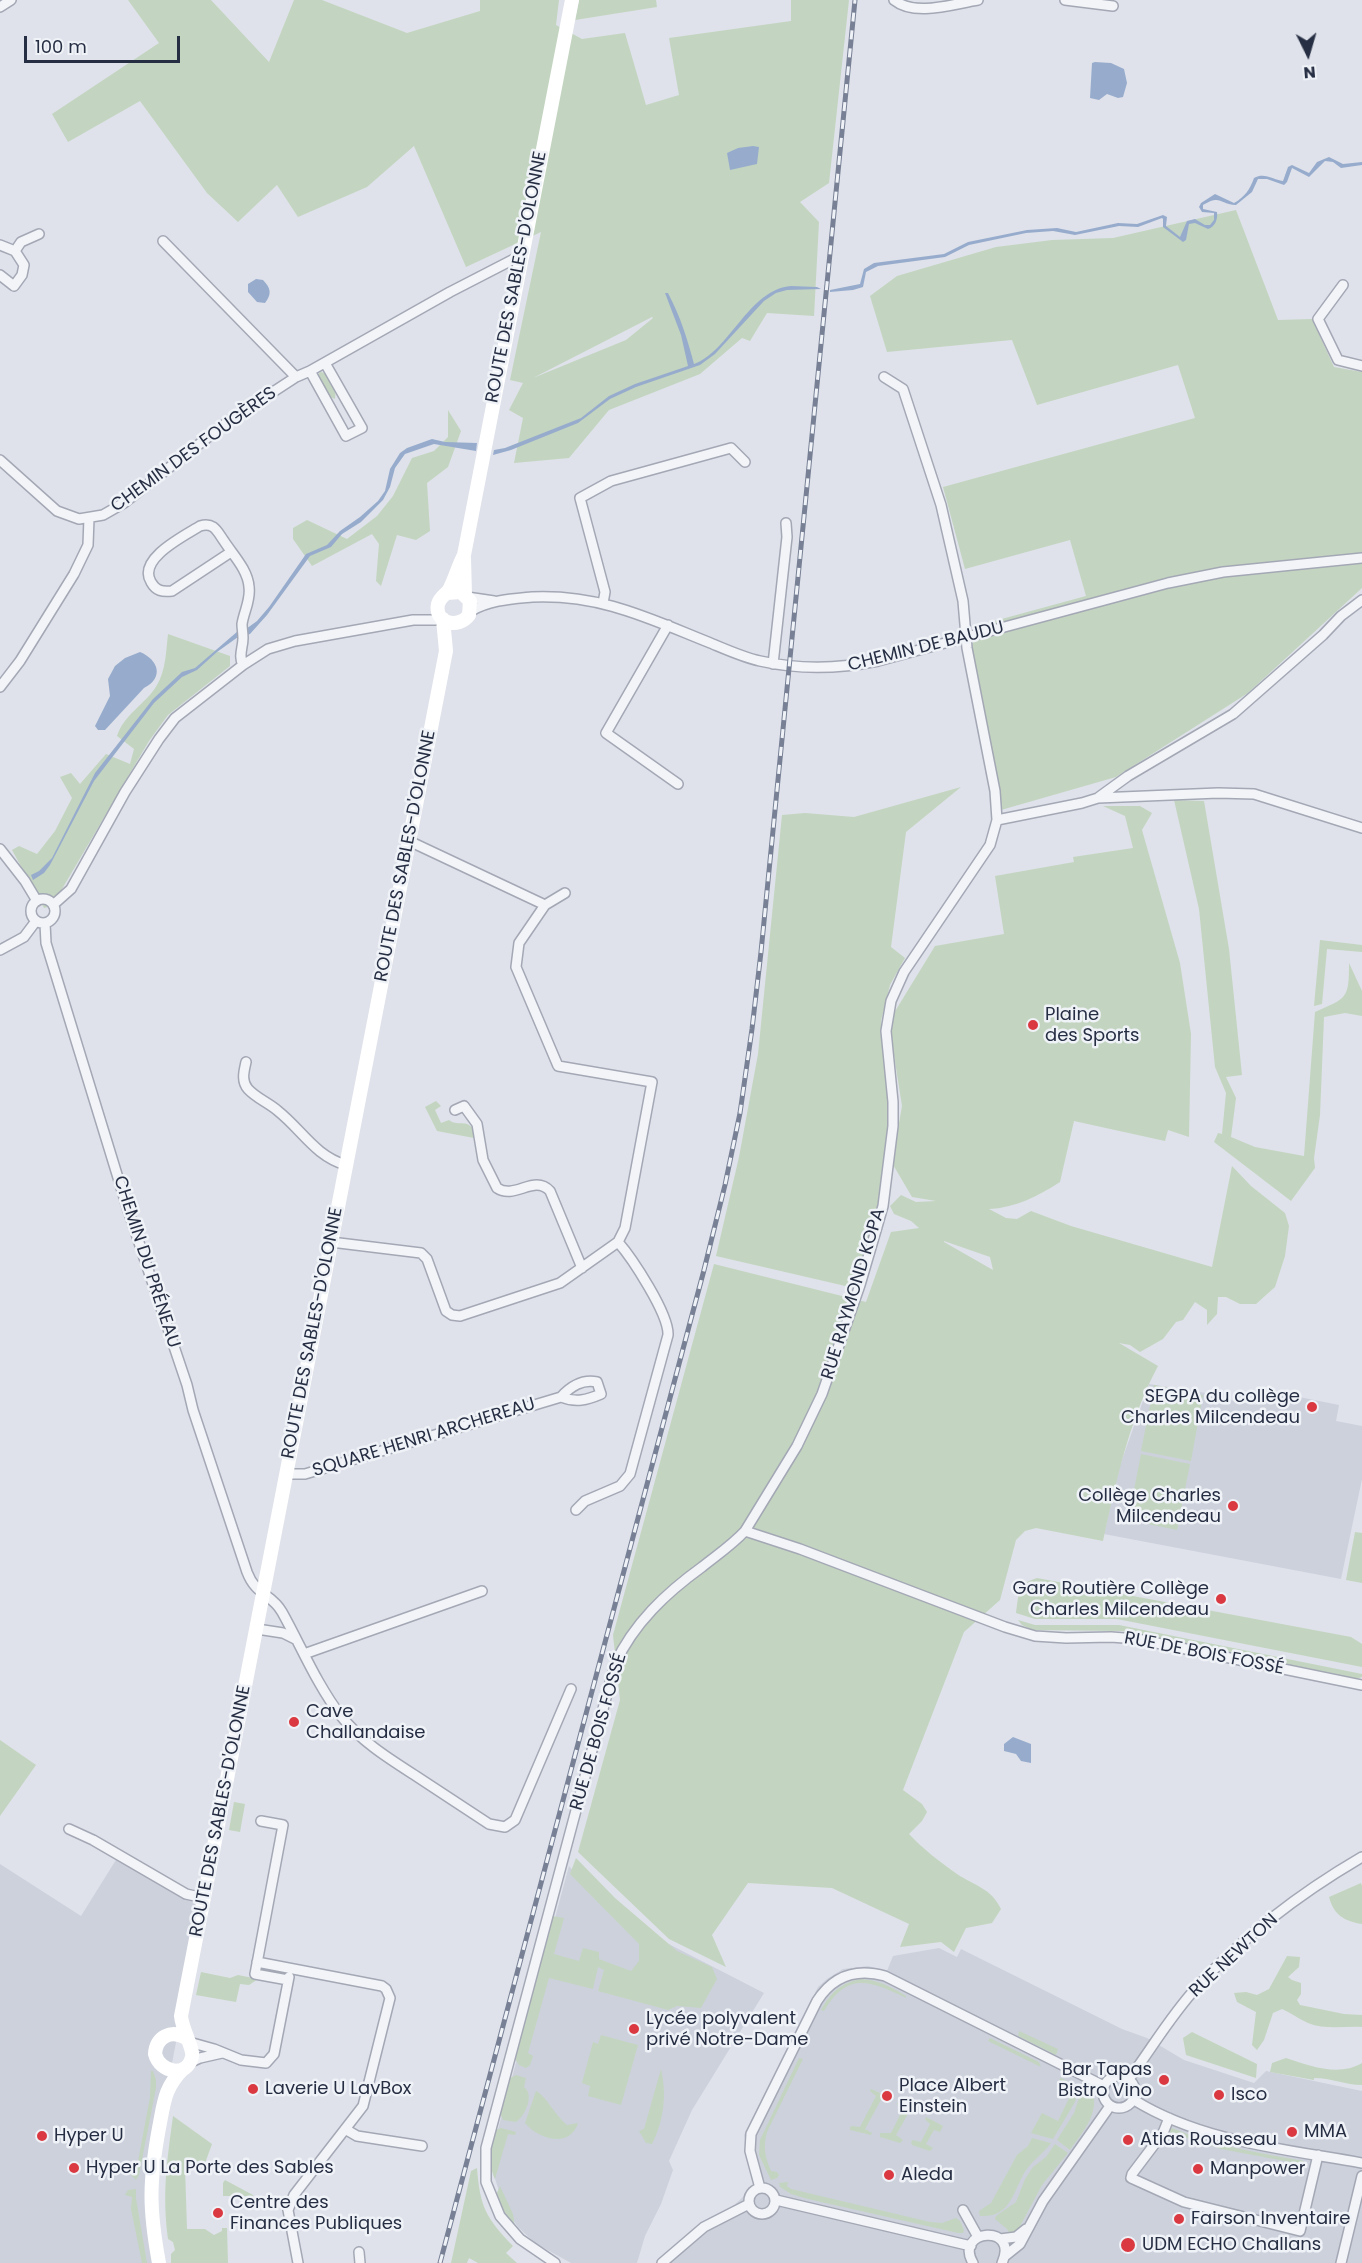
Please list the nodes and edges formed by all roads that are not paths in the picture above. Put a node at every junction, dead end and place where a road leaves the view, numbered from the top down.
1 (11, 0) edge
2 (572, 0) edge
3 (894, 0) edge
4 (978, 0) edge
5 (1065, 0) edge
6 (1113, 6) dead end
7 (0, 7) edge
8 (39, 234) dead end
9 (163, 241) dead end
10 (0, 245) edge
11 (15, 251) junction
12 (521, 259) junction
13 (0, 275) edge
14 (1343, 285) dead end
15 (325, 363) junction
16 (1362, 366) edge
17 (310, 371) junction
18 (297, 377) junction
19 (885, 377) dead end
20 (0, 460) edge
21 (745, 462) dead end
22 (89, 518) junction
23 (786, 523) dead end
24 (231, 552) junction
25 (464, 555) junction
26 (1362, 558) edge
27 (447, 593) junction
28 (466, 596) junction
29 (1362, 600) edge
30 (494, 601) junction
31 (603, 603) junction
32 (471, 611) junction
33 (441, 614) junction
34 (460, 623) junction
35 (668, 625) junction
36 (966, 638) junction
37 (446, 651) junction
38 (773, 664) junction
39 (243, 665) junction
40 (0, 687) edge
41 (678, 784) dead end
42 (1098, 798) junction
43 (997, 820) junction
44 (1362, 828) edge
45 (409, 841) junction
46 (0, 849) edge
47 (565, 892) dead end
48 (37, 901) junction
49 (53, 905) junction
50 (545, 905) junction
51 (40, 922) junction
52 (0, 950) edge
53 (246, 1062) dead end
54 (455, 1110) dead end
55 (346, 1165) junction
56 (331, 1242) junction
57 (618, 1242) junction
58 (582, 1268) junction
59 (561, 1397) dead end
60 (286, 1474) junction
61 (576, 1510) dead end
62 (745, 1531) junction
63 (482, 1591) dead end
64 (264, 1594) junction
65 (257, 1629) junction
66 (295, 1639) junction
67 (304, 1654) junction
68 (1362, 1685) edge
69 (571, 1689) dead end
70 (261, 1821) dead end
71 (69, 1829) dead end
72 (1362, 1857) edge
73 (204, 1899) junction
74 (257, 1962) junction
75 (290, 1968) junction
76 (288, 1980) junction
77 (181, 2016) junction
78 (165, 2036) junction
79 (188, 2040) junction
80 (222, 2054) junction
81 (159, 2063) junction
82 (186, 2066) junction
83 (1129, 2079) junction
84 (1104, 2086) junction
85 (166, 2089) junction
86 (1134, 2100) junction
87 (1110, 2106) junction
88 (1169, 2118) junction
89 (345, 2129) junction
90 (422, 2146) dead end
91 (1318, 2155) junction
92 (1362, 2163) edge
93 (1362, 2176) edge
94 (760, 2188) junction
95 (776, 2200) junction
96 (749, 2204) junction
97 (963, 2210) dead end
98 (1033, 2220) junction
99 (978, 2237) junction
100 (1000, 2239) junction
101 (970, 2246) junction
102 (359, 2252) dead end
103 (1004, 2259) edge
104 (159, 2263) edge
105 (298, 2263) edge
106 (360, 2263) edge
107 (555, 2263) edge
108 (662, 2263) edge
109 (973, 2263) edge
110 (1341, 2263) edge

1 - 7 street
2 - 12 main road, ROUTE DES SABLES-D'OLONNE
3 - 4 street
5 - 6 street
8 - 11 street
9 - 18 street
10 - 11 street
11 - 13 street
12 - 15 street, CHEMIN DES FOUGÈRES
12 - 25 main road, ROUTE DES SABLES-D'OLONNE
14 - 16 street
15 - 17 street, CHEMIN DES FOUGÈRES
15 - 17 street
17 - 18 street, CHEMIN DES FOUGÈRES
18 - 22 street, CHEMIN DES FOUGÈRES
19 - 36 street, RUE RAYMOND KOPA
20 - 22 street, CHEMIN DES FOUGÈRES
21 - 31 street
22 - 40 street
23 - 38 street
24 - 24 street
24 - 39 street
25 - 27 main road, ROUTE DES SABLES-D'OLONNE
25 - 28 main road, ROUTE DES SABLES-D'OLONNE
26 - 36 street, CHEMIN DE BAUDU
27 - 28 main road
27 - 33 main road, ROUTE DES SABLES-D'OLONNE
28 - 30 street, CHEMIN DE BAUDU
28 - 32 main road, ROUTE DES SABLES-D'OLONNE
29 - 42 street
30 - 31 street, CHEMIN DE BAUDU
30 - 32 street, CHEMIN DE BAUDU
31 - 35 street, CHEMIN DE BAUDU
32 - 34 main road, ROUTE DES SABLES-D'OLONNE
33 - 34 main road
33 - 37 main road, ROUTE DES SABLES-D'OLONNE
33 - 39 street
34 - 37 main road, ROUTE DES SABLES-D'OLONNE
35 - 38 street, CHEMIN DE BAUDU
35 - 41 street
36 - 38 street, CHEMIN DE BAUDU
36 - 43 street, RUE RAYMOND KOPA
37 - 45 main road, ROUTE DES SABLES-D'OLONNE
39 - 49 street
42 - 43 street
42 - 44 street
43 - 62 street, RUE RAYMOND KOPA
45 - 50 street
45 - 55 main road, ROUTE DES SABLES-D'OLONNE
46 - 48 street
47 - 50 street
48 - 49 street
48 - 51 street
49 - 51 street
50 - 57 street
51 - 52 street
51 - 64 street, CHEMIN DU PRÉNEAU
53 - 55 street
54 - 58 street
55 - 56 main road, ROUTE DES SABLES-D'OLONNE
56 - 58 street
56 - 60 main road, ROUTE DES SABLES-D'OLONNE
57 - 58 street
57 - 61 street
59 - 60 street, SQUARE HENRI ARCHEREAU
60 - 64 main road, ROUTE DES SABLES-D'OLONNE
62 - 68 street, RUE DE BOIS FOSSÉ
62 - 107 street, RUE DE BOIS FOSSÉ
63 - 67 street
64 - 65 main road, ROUTE DES SABLES-D'OLONNE
64 - 66 street, CHEMIN DU PRÉNEAU
65 - 66 street
65 - 73 main road, ROUTE DES SABLES-D'OLONNE
66 - 67 street, CHEMIN DU PRÉNEAU
67 - 69 street, CHEMIN DU PRÉNEAU
70 - 74 street
71 - 73 street
72 - 83 street, RUE NEWTON
73 - 77 main road, ROUTE DES SABLES-D'OLONNE
74 - 75 street
74 - 76 street
75 - 76 street
75 - 89 street
76 - 80 street
77 - 78 main road, ROUTE DES SABLES-D'OLONNE
77 - 79 main road, ROUTE DES SABLES-D'OLONNE
78 - 79 main road
78 - 81 main road
79 - 80 street
79 - 82 main road
80 - 82 street
81 - 82 main road
81 - 85 main road
82 - 85 main road
83 - 84 street
83 - 86 street
84 - 87 street
84 - 94 street
85 - 104 main road
86 - 87 street
86 - 88 street
87 - 98 street
88 - 91 street
88 - 91 street
89 - 90 street
89 - 105 street
91 - 92 street
93 - 110 street
94 - 95 street
94 - 96 street
95 - 96 street
95 - 101 street
96 - 108 street
97 - 99 street
98 - 100 street
98 - 103 street
99 - 100 street
99 - 101 street
100 - 103 street
101 - 109 street
102 - 106 street

